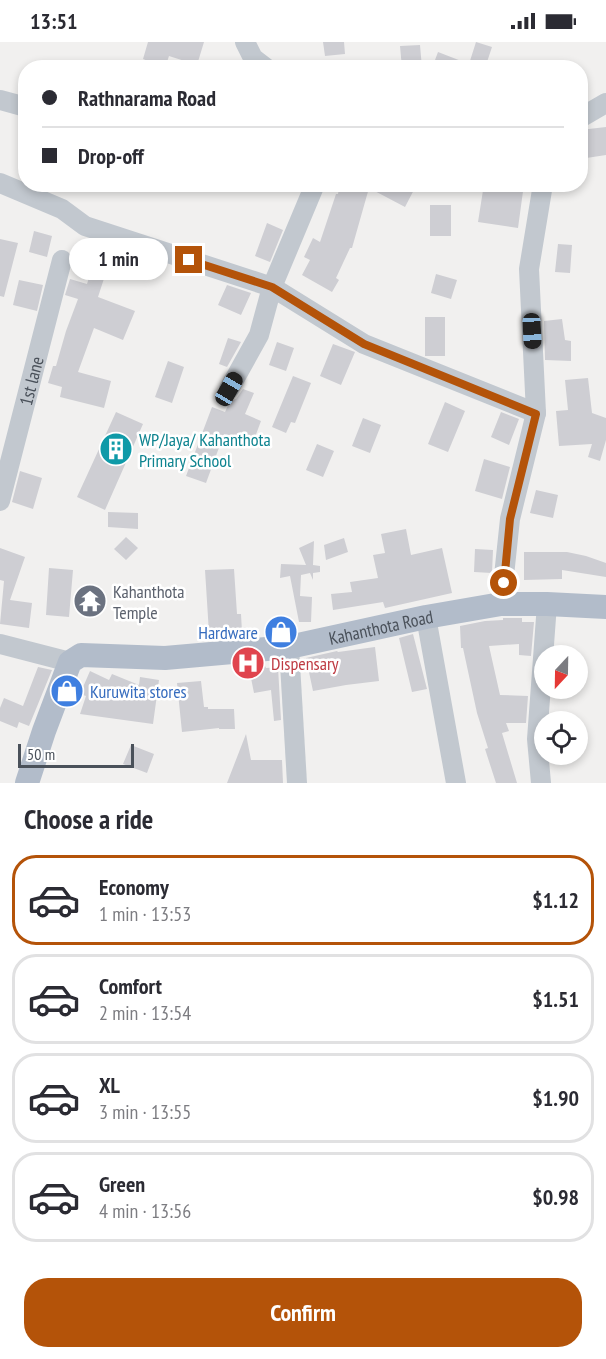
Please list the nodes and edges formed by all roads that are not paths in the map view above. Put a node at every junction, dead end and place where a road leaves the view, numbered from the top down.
1 (245, 42) edge
2 (256, 60) edge
3 (0, 100) edge
4 (606, 103) edge
5 (18, 106) edge
6 (588, 113) edge
7 (0, 183) edge
8 (18, 191) edge
9 (21, 192) edge
10 (306, 192) edge
11 (542, 192) edge
12 (62, 260) dead end
13 (272, 287) junction
14 (229, 389) dead end
15 (536, 414) junction
16 (0, 501) edge
17 (501, 604) junction
18 (547, 604) junction
19 (606, 607) edge
20 (426, 617) junction
21 (0, 644) edge
22 (289, 647) junction
23 (70, 662) junction
24 (27, 783) edge
25 (297, 783) edge
26 (456, 783) edge
27 (541, 783) edge

1 - 2 street
3 - 5 street
4 - 6 street
7 - 8 street
9 - 13 street
10 - 13 street
11 - 15 street
12 - 16 street, 1st lane
13 - 14 street
13 - 15 street
15 - 17 street
17 - 18 main road, Kahanthota Road
17 - 20 main road, Kahanthota Road
18 - 19 main road, Kahanthota Road
18 - 27 street
20 - 22 main road, Kahanthota Road
20 - 26 street
21 - 23 street
22 - 23 main road, Kahanthota Road
22 - 25 street
23 - 24 main road

